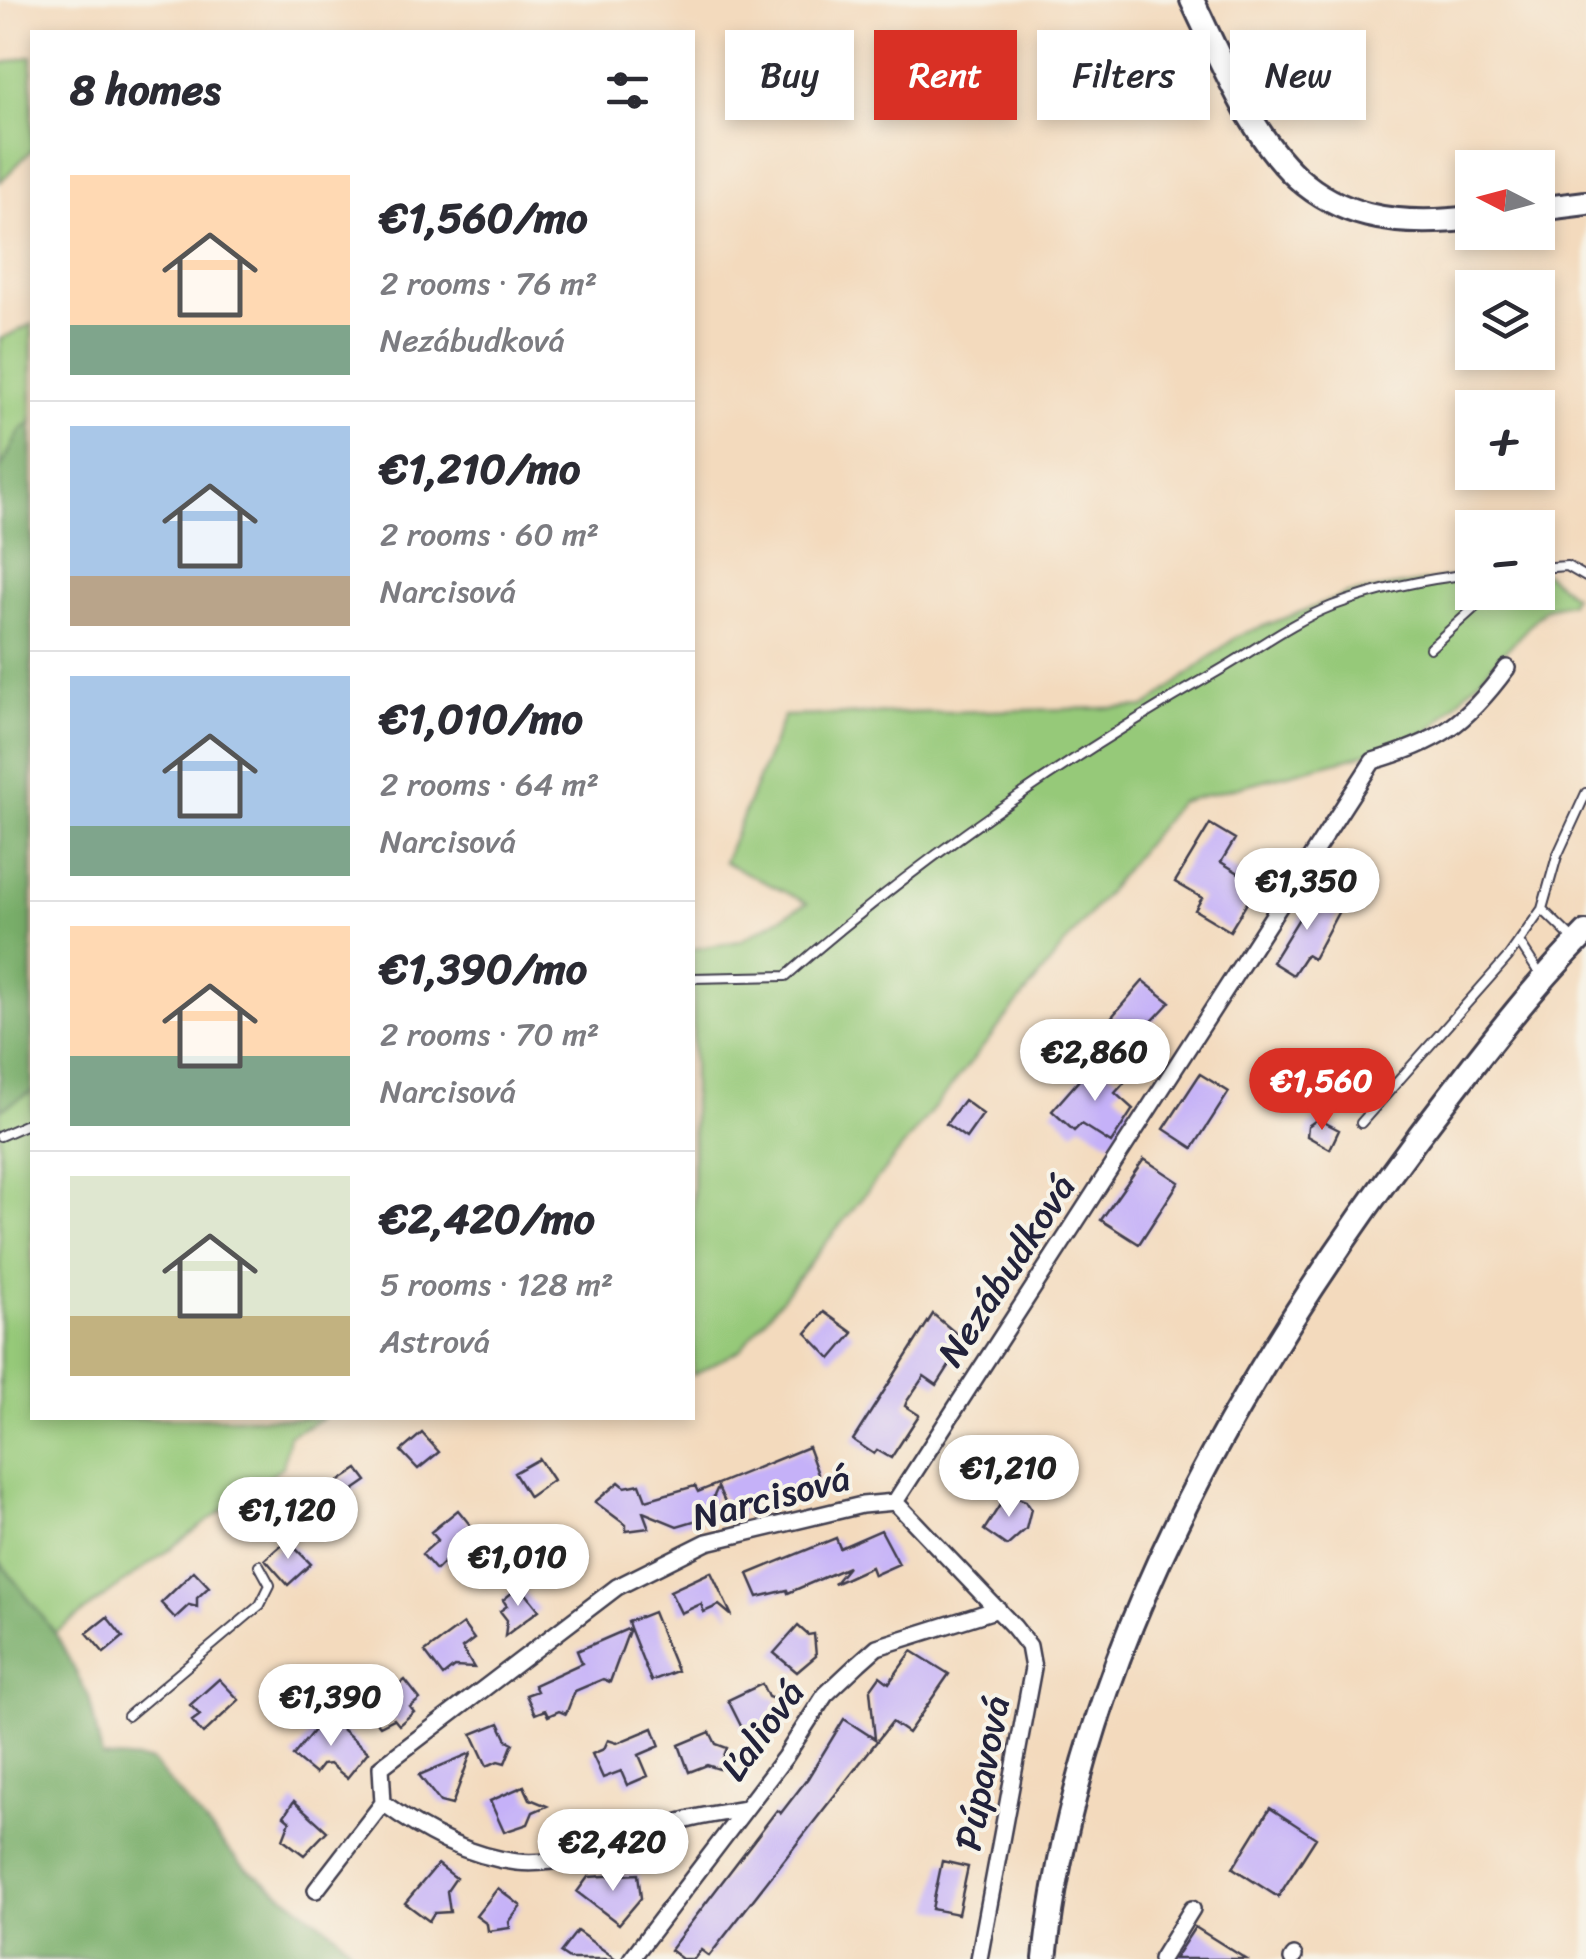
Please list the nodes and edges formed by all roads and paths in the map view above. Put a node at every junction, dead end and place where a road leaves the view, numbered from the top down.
1 (1192, 0) edge
2 (1586, 203) edge
3 (1555, 207) edge
4 (1455, 218) edge
5 (1555, 567) edge
6 (1455, 576) edge
7 (1586, 577) edge
8 (1472, 610) edge
9 (1430, 648) dead end
10 (1507, 668) dead end
11 (1586, 793) edge
12 (1542, 909) junction
13 (1581, 938) edge
14 (1520, 942) junction
15 (1542, 977) junction
16 (695, 978) edge
17 (30, 1123) edge
18 (1361, 1123) dead end
19 (0, 1136) edge
20 (895, 1502) junction
21 (259, 1565) dead end
22 (998, 1609) junction
23 (128, 1716) dead end
24 (383, 1803) junction
25 (744, 1808) junction
26 (316, 1890) dead end
27 (1192, 1909) dead end
28 (630, 1959) edge
29 (979, 1959) edge
30 (1045, 1959) edge
31 (1160, 1959) edge

1 - 4 main road
2 - 3 main road
5 - 7 lane
6 - 16 lane
8 - 9 lane
10 - 20 street, Nezábudková
11 - 12 lane
12 - 13 lane
12 - 14 lane
13 - 15 main road
14 - 15 lane
14 - 18 lane
15 - 30 main road
17 - 19 lane
20 - 22 street, Narcisová
20 - 24 street, Narcisová
21 - 23 lane
22 - 25 street, Ľaliová
22 - 29 street, Púpavová
24 - 25 street
24 - 26 street
25 - 28 street, Ľaliová
27 - 31 street

